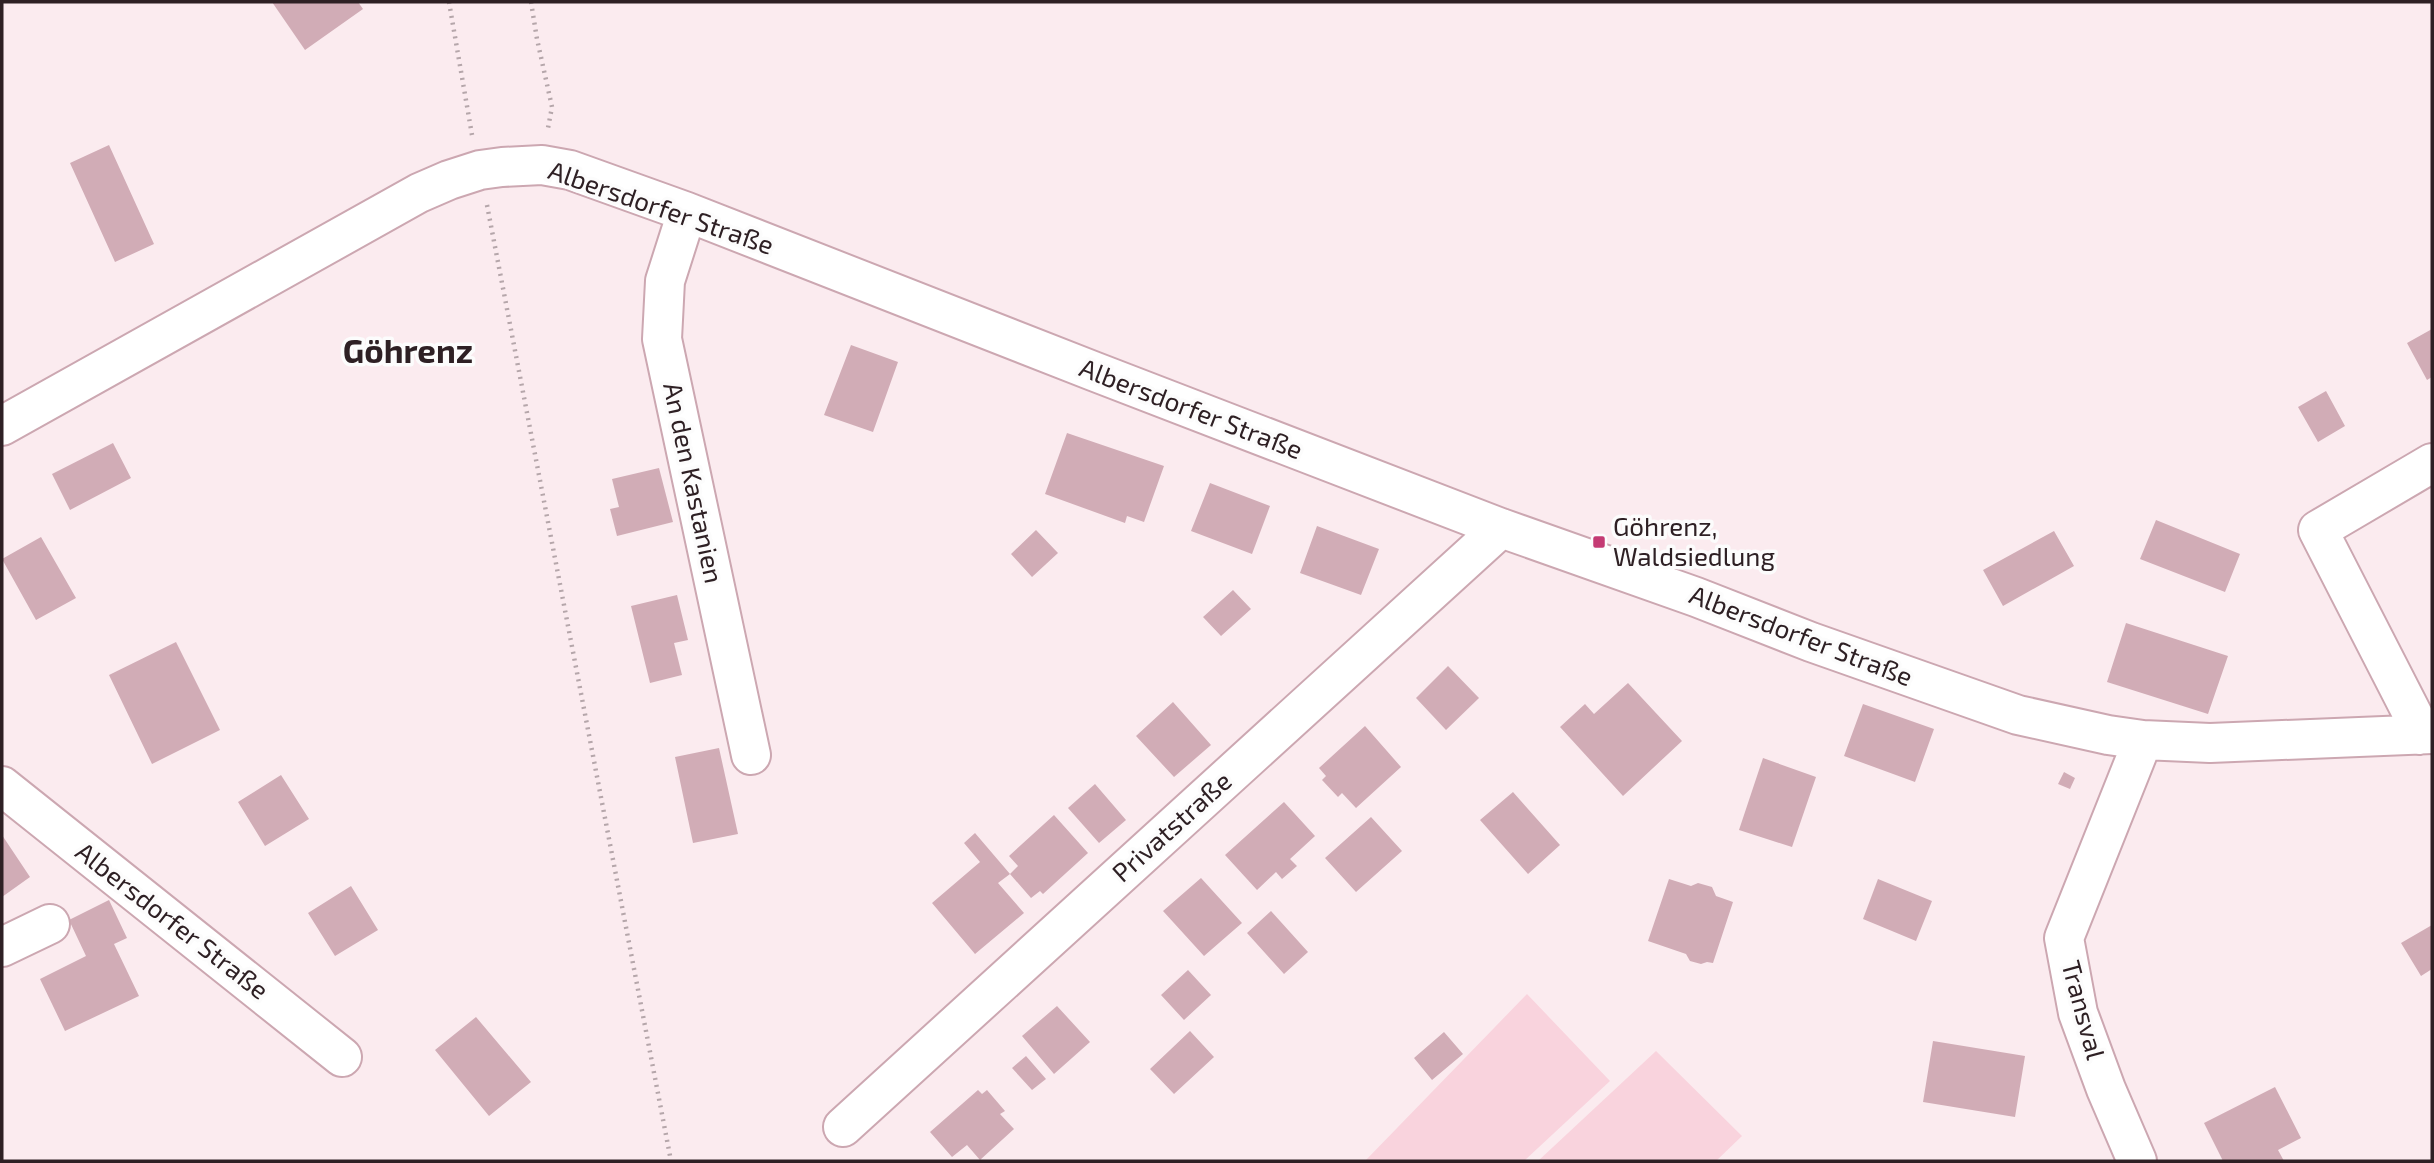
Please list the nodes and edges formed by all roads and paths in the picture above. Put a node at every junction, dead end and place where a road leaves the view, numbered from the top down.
1 (449, 2) edge
2 (531, 2) edge
3 (542, 165) junction
4 (480, 170) junction
5 (687, 212) junction
6 (2, 426) edge
7 (2432, 463) edge
8 (1501, 528) junction
9 (2426, 734) edge
10 (2143, 740) junction
11 (751, 755) dead end
12 (2, 786) edge
13 (50, 924) dead end
14 (2, 947) edge
15 (342, 1056) dead end
16 (842, 1127) dead end
17 (671, 1161) edge
18 (2137, 1161) edge

1 - 4 path
2 - 3 path
3 - 4 street, Albersdorfer Straße
3 - 5 street, Albersdorfer Straße
4 - 6 street, Albersdorfer Straße
4 - 17 path
5 - 8 street, Albersdorfer Straße
5 - 11 street, An den Kastanien
7 - 9 street
8 - 10 street, Albersdorfer Straße
8 - 16 street, Privatstraße
9 - 10 street, Albersdorfer Straße
10 - 18 street, Transval
12 - 15 street, Albersdorfer Straße
13 - 14 street

